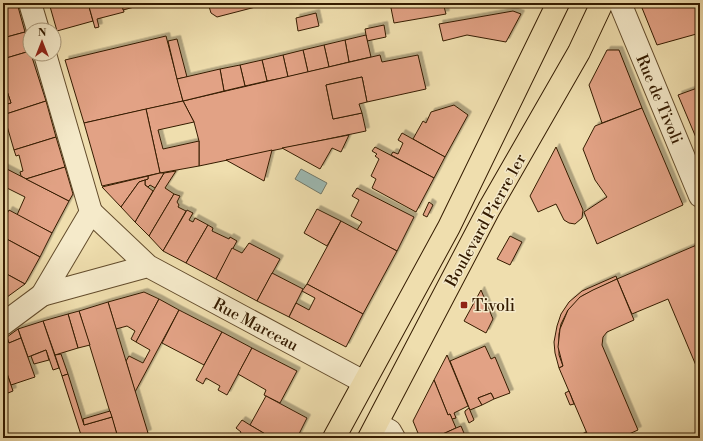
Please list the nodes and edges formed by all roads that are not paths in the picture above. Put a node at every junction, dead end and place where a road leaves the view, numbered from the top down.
1 (30, 3) edge
2 (558, 3) edge
3 (602, 3) edge
4 (620, 3) edge
5 (36, 22) edge
6 (47, 62) edge
7 (700, 196) edge
8 (91, 212) junction
9 (148, 266) junction
10 (42, 295) junction
11 (3, 324) edge
12 (364, 382) junction
13 (373, 431) edge
14 (334, 438) edge
15 (394, 438) edge

1 - 5 street
2 - 12 main road, Boulevard Pierre 1er
3 - 13 main road, Boulevard Pierre 1er
4 - 7 street, Rue de Tivoli
6 - 8 street
8 - 9 street, Rue Marceau
8 - 10 street
9 - 10 street
9 - 12 street, Rue Marceau
10 - 11 street
12 - 14 main road, Boulevard Pierre 1er
13 - 15 street

